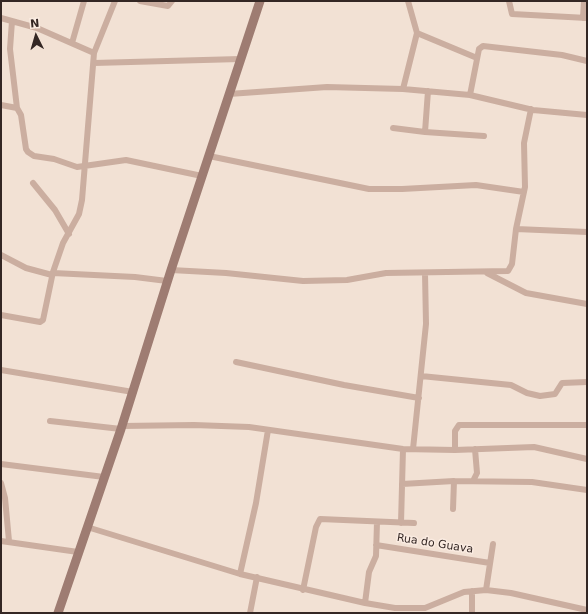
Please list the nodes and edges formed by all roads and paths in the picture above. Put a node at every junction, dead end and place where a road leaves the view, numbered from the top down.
1 (84, 1) edge
2 (115, 1) edge
3 (140, 1) edge
4 (172, 1) edge
5 (260, 1) edge
6 (408, 1) edge
7 (509, 1) edge
8 (584, 1) edge
9 (1, 18) edge
10 (585, 18) edge
11 (12, 21) junction
12 (417, 34) junction
13 (72, 43) junction
14 (94, 53) junction
15 (477, 58) junction
16 (240, 59) junction
17 (587, 61) edge
18 (94, 64) junction
19 (403, 89) junction
20 (428, 91) junction
21 (229, 94) junction
22 (470, 95) junction
23 (1, 105) edge
24 (17, 108) junction
25 (531, 109) junction
26 (587, 115) edge
27 (393, 128) dead end
28 (425, 132) junction
29 (484, 136) dead end
30 (209, 156) junction
31 (84, 167) junction
32 (202, 176) junction
33 (33, 183) dead end
34 (524, 192) junction
35 (516, 229) junction
36 (587, 232) edge
37 (68, 234) junction
38 (1, 255) edge
39 (171, 270) junction
40 (425, 273) junction
41 (486, 273) junction
42 (52, 274) junction
43 (167, 281) junction
44 (587, 304) edge
45 (1, 315) edge
46 (236, 362) dead end
47 (1, 370) edge
48 (421, 376) junction
49 (587, 382) edge
50 (132, 392) junction
51 (419, 398) junction
52 (50, 421) dead end
53 (587, 424) edge
54 (121, 428) junction
55 (268, 430) junction
56 (403, 449) junction
57 (413, 449) junction
58 (475, 449) junction
59 (455, 450) junction
60 (587, 459) edge
61 (1, 464) edge
62 (477, 473) junction
63 (104, 477) junction
64 (485, 480) junction
65 (454, 481) junction
66 (473, 481) junction
67 (1, 483) edge
68 (402, 484) junction
69 (587, 490) edge
70 (453, 509) dead end
71 (377, 522) junction
72 (401, 523) junction
73 (414, 523) dead end
74 (87, 527) junction
75 (1, 541) edge
76 (9, 541) junction
77 (493, 544) dead end
78 (376, 545) junction
79 (78, 552) junction
80 (490, 563) junction
81 (240, 574) junction
82 (257, 577) junction
83 (303, 590) junction
84 (486, 590) junction
85 (472, 591) junction
86 (365, 604) junction
87 (587, 610) edge
88 (58, 613) edge
89 (250, 613) edge
90 (472, 613) edge

1 - 13 street
2 - 14 street
3 - 4 street
5 - 16 street
6 - 12 street
7 - 10 street
8 - 10 street
9 - 11 street
11 - 13 street
11 - 24 street
12 - 15 street
12 - 19 street
13 - 14 street
14 - 18 street
15 - 17 street
15 - 22 street
16 - 18 street
16 - 21 street
18 - 31 street
19 - 20 street
19 - 21 street
20 - 22 street
20 - 28 street
21 - 30 street
22 - 25 street
23 - 24 street
24 - 31 street
25 - 26 street
25 - 34 street
27 - 28 street
28 - 29 street
30 - 32 street
30 - 34 street
31 - 32 street
31 - 37 street
32 - 39 street
33 - 37 street
34 - 35 street
35 - 36 street
35 - 41 street
37 - 42 street
38 - 42 street
39 - 40 street
39 - 43 street
40 - 41 street
40 - 48 street
41 - 44 street
42 - 43 street
42 - 45 street
43 - 50 street
46 - 51 street
47 - 50 street
48 - 49 street
48 - 51 street
50 - 54 street
51 - 57 street
52 - 54 street
53 - 59 street
54 - 55 street
54 - 63 street
55 - 56 street
55 - 81 street
56 - 57 street
56 - 68 street
57 - 59 street
58 - 59 street
58 - 60 street
58 - 62 street
61 - 63 street
62 - 64 street
62 - 66 street
63 - 74 street
64 - 66 street
64 - 69 street
65 - 66 street
65 - 68 street
65 - 70 street
67 - 76 street
68 - 72 street
71 - 72 street
71 - 78 street
71 - 83 street
72 - 73 street
74 - 79 street
74 - 81 street
75 - 76 street
76 - 79 street
77 - 80 street
78 - 80 street, Rua do Guava
78 - 86 street
79 - 88 street
80 - 84 street
81 - 82 street
82 - 83 street
82 - 89 street
83 - 86 street
84 - 85 street
84 - 87 street
85 - 86 street
85 - 90 street

